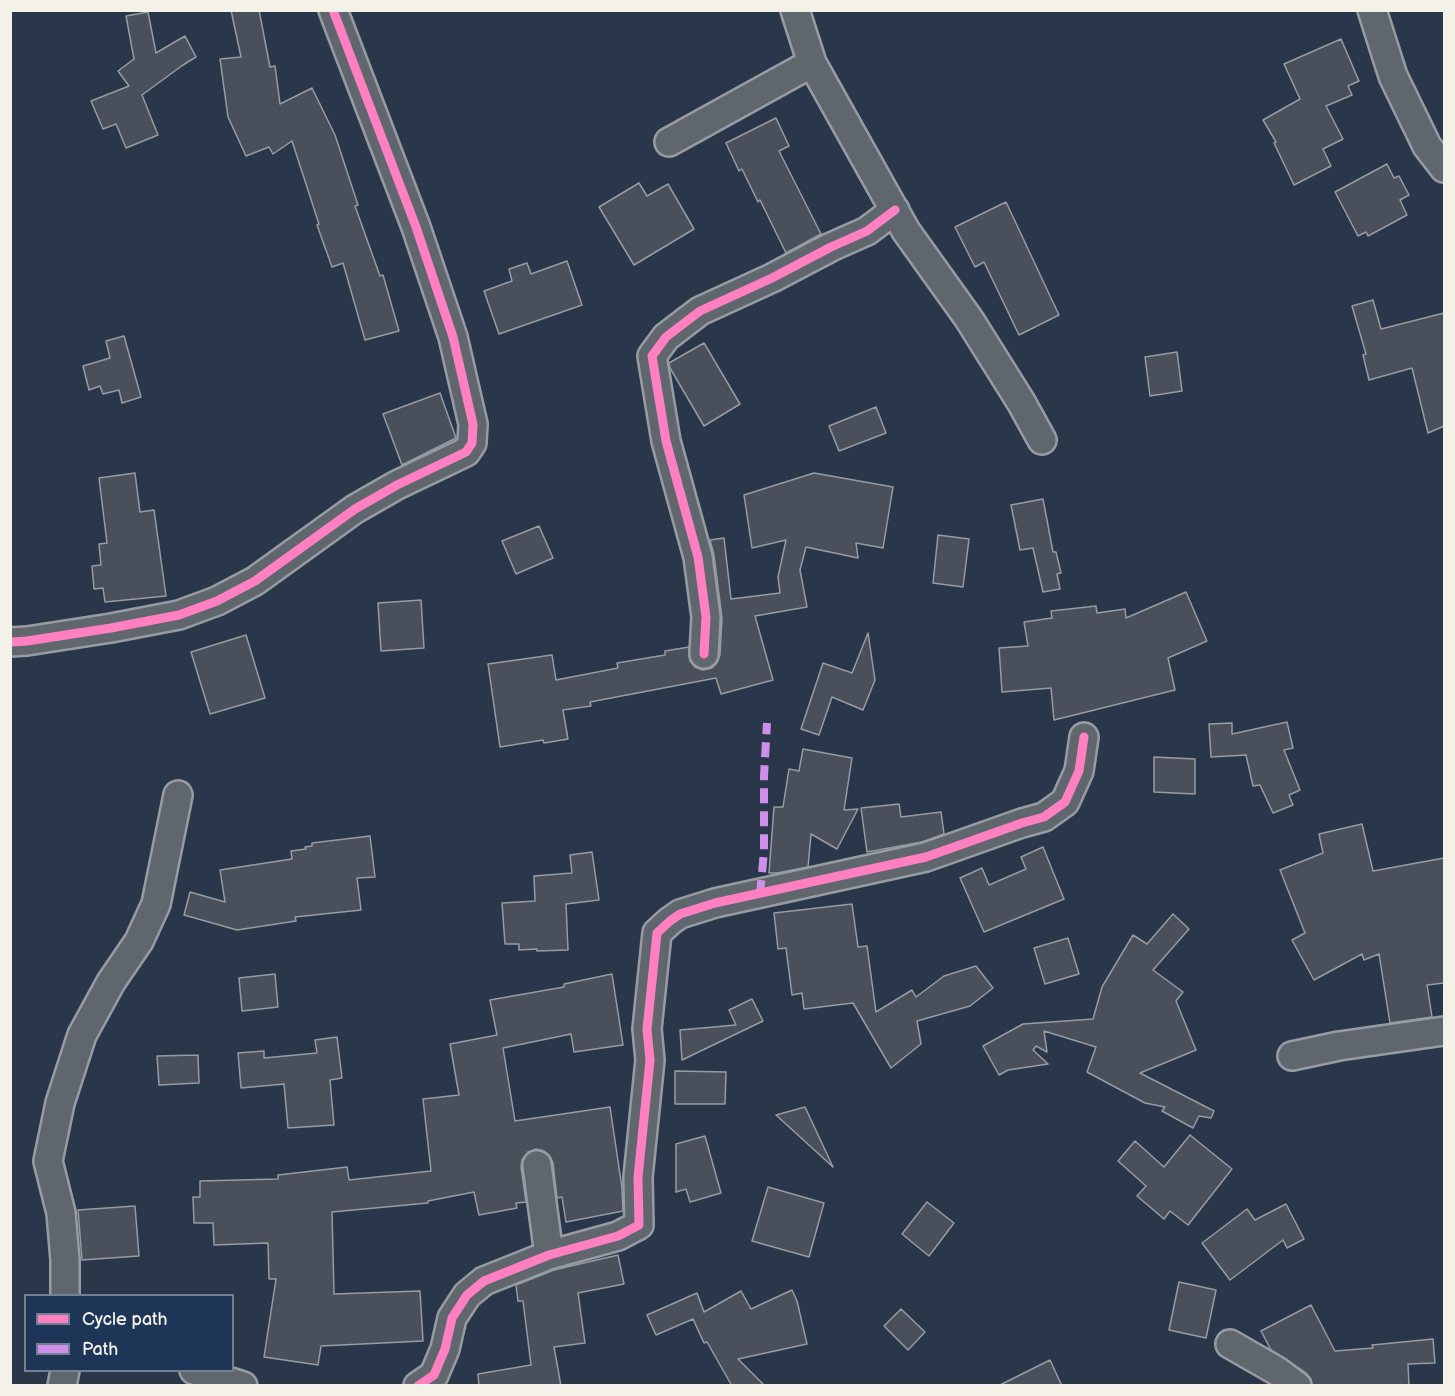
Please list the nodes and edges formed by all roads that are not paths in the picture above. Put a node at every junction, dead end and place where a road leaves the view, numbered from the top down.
1 (333, 10) edge
2 (795, 10) edge
3 (1372, 10) edge
4 (812, 63) junction
5 (669, 142) dead end
6 (1444, 168) edge
7 (895, 210) junction
8 (1042, 440) dead end
9 (10, 642) edge
10 (704, 654) dead end
11 (1083, 737) dead end
12 (178, 795) dead end
13 (1444, 1031) edge
14 (1292, 1056) dead end
15 (537, 1165) dead end
16 (549, 1255) junction
17 (65, 1294) edge
18 (1230, 1344) dead end
19 (197, 1372) edge
20 (243, 1386) edge
21 (418, 1386) edge
22 (1297, 1386) edge

1 - 9 street
2 - 4 street
3 - 6 street
4 - 5 street
4 - 7 street
7 - 8 street
7 - 10 street
11 - 16 street
12 - 17 street
13 - 14 street
15 - 16 street
16 - 21 street
18 - 22 street
19 - 20 street

